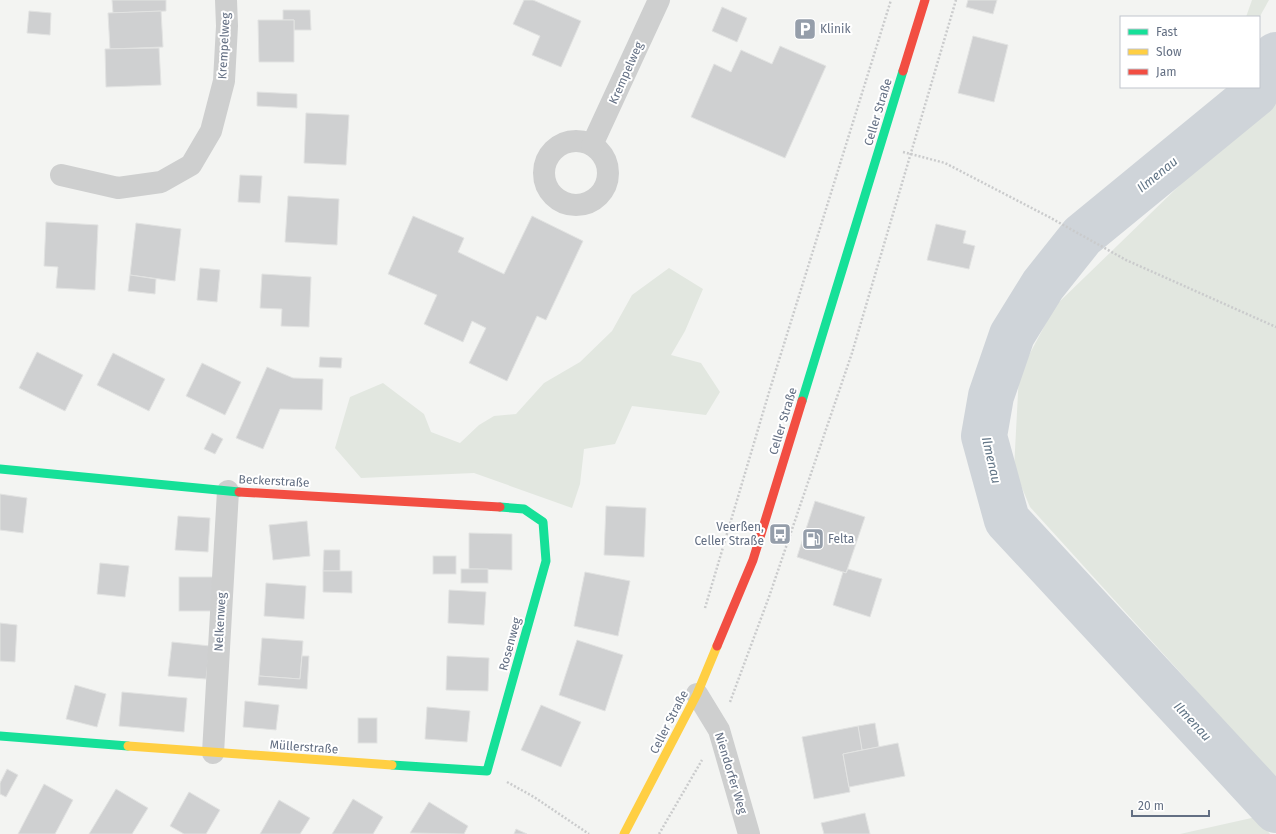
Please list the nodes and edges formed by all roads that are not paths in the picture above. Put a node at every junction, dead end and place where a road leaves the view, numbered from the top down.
1 (226, 0) edge
2 (659, 0) edge
3 (925, 0) edge
4 (592, 145) dead end
5 (61, 175) dead end
6 (0, 469) edge
7 (228, 491) junction
8 (543, 522) joint
9 (697, 694) junction
10 (0, 736) edge
11 (213, 753) junction
12 (487, 771) joint
13 (624, 834) edge
14 (749, 834) edge

1 - 5 street, Krempelweg
2 - 4 street, Krempelweg
3 - 9 street, Celler Straße
6 - 7 street, Beckerstraße
7 - 8 street, Beckerstraße
7 - 11 street, Nelkenweg
8 - 12 street, Rosenweg
9 - 13 street, Celler Straße
9 - 14 street, Niendorfer Weg
10 - 11 street, Müllerstraße
11 - 12 street, Müllerstraße

